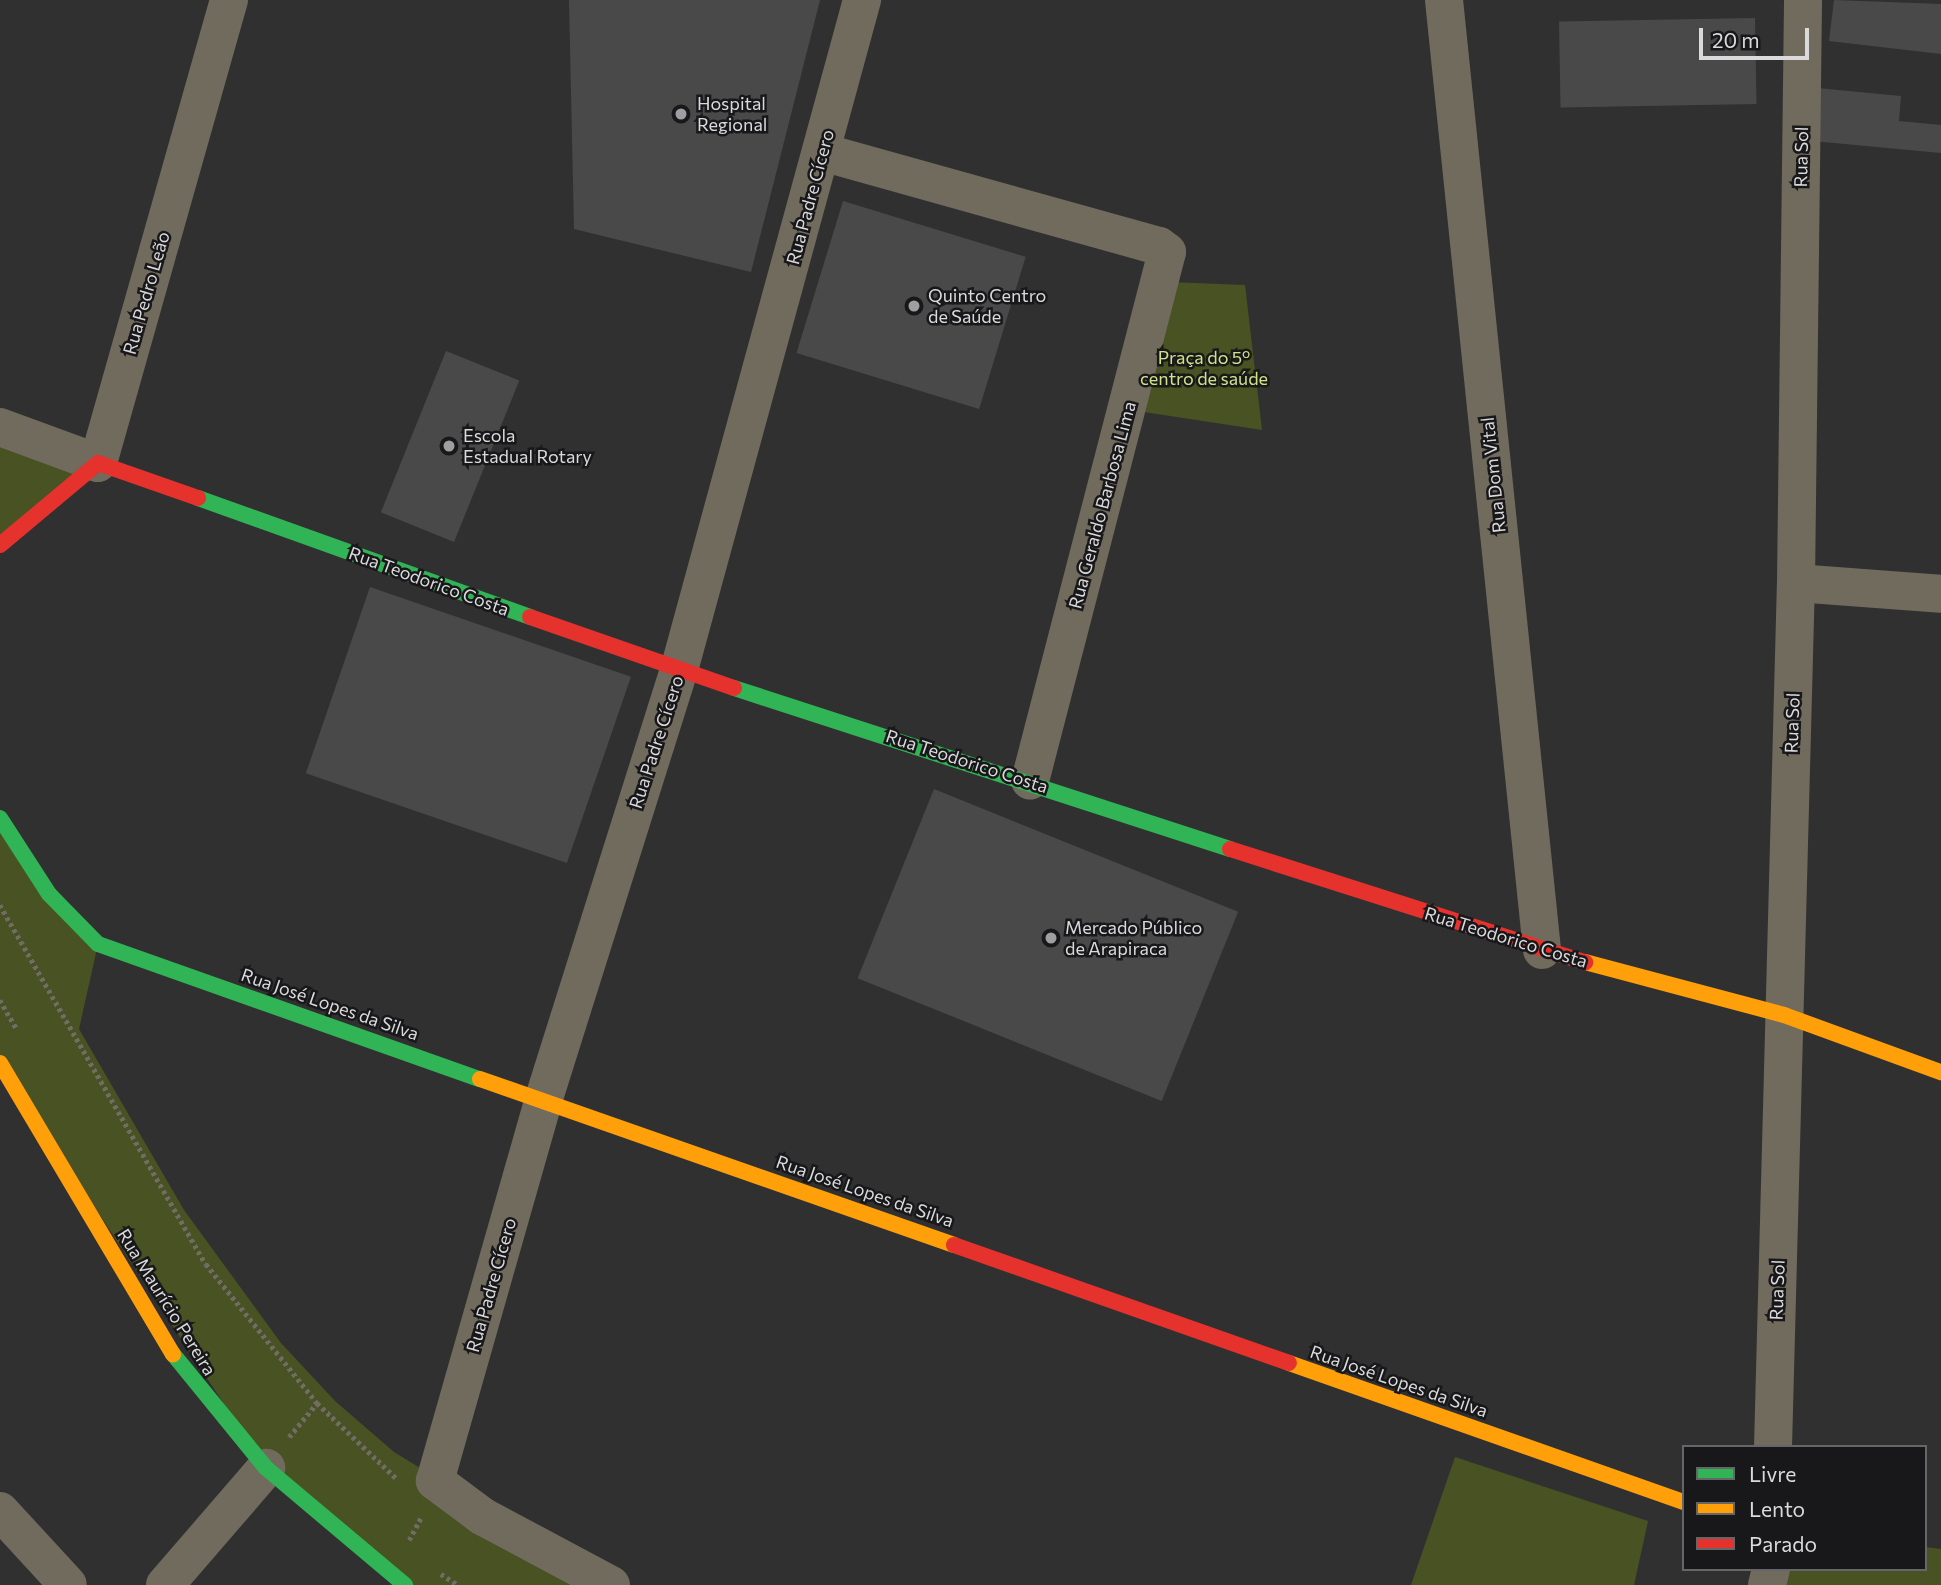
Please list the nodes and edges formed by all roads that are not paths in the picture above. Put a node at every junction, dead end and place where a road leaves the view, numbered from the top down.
1 (229, 0) edge
2 (862, 0) edge
3 (1444, 0) edge
4 (1803, 0) edge
5 (822, 152) junction
6 (0, 427) edge
7 (98, 463) junction
8 (0, 545) edge
9 (1796, 583) junction
10 (1941, 594) edge
11 (680, 670) junction
12 (1030, 781) junction
13 (0, 818) edge
14 (1542, 950) junction
15 (1784, 1015) junction
16 (0, 1063) edge
17 (1941, 1072) edge
18 (544, 1098) junction
19 (1773, 1445) edge
20 (275, 1455) junction
21 (1682, 1501) edge
22 (0, 1511) edge
23 (68, 1585) edge
24 (165, 1585) edge
25 (405, 1585) edge
26 (611, 1585) edge

1 - 7 street, Rua Pedro Leão
2 - 5 street, Rua Padre Cícero
3 - 14 street, Rua Dom Vital
4 - 9 street, Rua Sol
5 - 11 street, Rua Padre Cícero
5 - 12 street, Rua Geraldo Barbosa Lima
6 - 7 street, Rua Teodorico Costa
7 - 8 street
7 - 11 street, Rua Teodorico Costa
9 - 10 street
9 - 15 street, Rua Sol
11 - 12 street, Rua Teodorico Costa
11 - 18 street, Rua Padre Cícero
12 - 14 street, Rua Teodorico Costa
13 - 18 street, Rua José Lopes da Silva
14 - 15 street, Rua Teodorico Costa
15 - 17 street, Rua Teodorico Costa
15 - 19 street, Rua Sol
16 - 20 street, Rua Maurício Pereira
18 - 21 street, Rua José Lopes da Silva
18 - 26 street, Rua Padre Cícero
20 - 24 street
20 - 25 street, Rua Maurício Pereira
22 - 23 street

